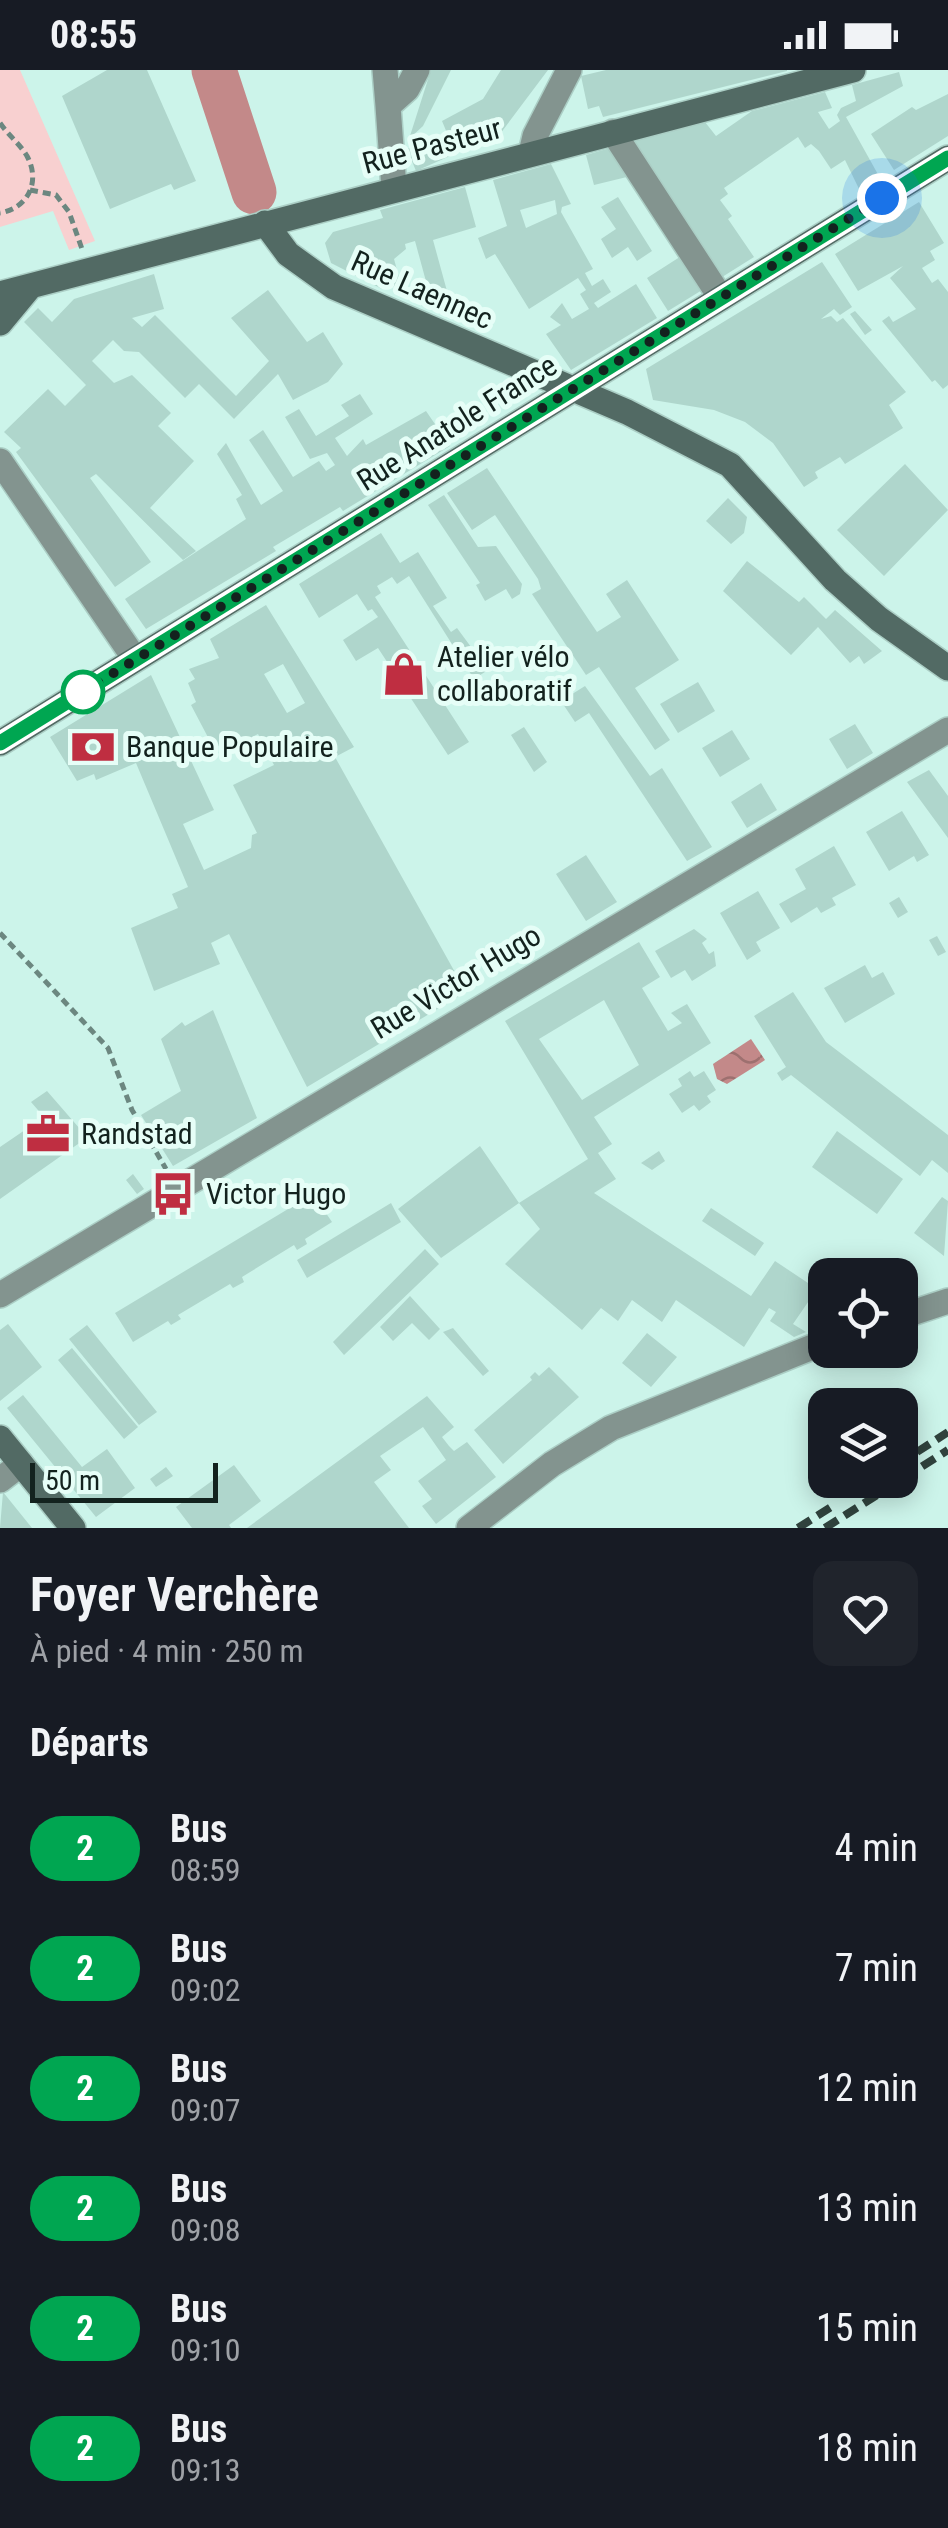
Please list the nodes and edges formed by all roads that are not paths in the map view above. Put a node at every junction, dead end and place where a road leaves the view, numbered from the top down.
1 (385, 70) edge
2 (417, 70) edge
3 (569, 70) edge
4 (852, 70) edge
5 (388, 106) junction
6 (613, 132) junction
7 (532, 154) junction
8 (948, 158) edge
9 (394, 190) junction
10 (265, 223) junction
11 (29, 288) junction
12 (0, 294) edge
13 (722, 298) junction
14 (0, 323) edge
15 (571, 390) junction
16 (0, 461) edge
17 (136, 659) junction
18 (948, 668) edge
19 (948, 730) edge
20 (0, 743) edge
21 (0, 1295) edge
22 (948, 1301) edge
23 (918, 1311) edge
24 (808, 1349) edge
25 (0, 1438) edge
26 (10, 1472) edge
27 (73, 1528) edge
28 (469, 1528) edge

1 - 5 street
2 - 5 street
3 - 7 street
4 - 6 main road, Rue Pasteur
5 - 9 street
6 - 7 main road, Rue Pasteur
6 - 13 street
7 - 9 main road, Rue Pasteur
8 - 13 main road, Rue Anatole France
9 - 10 main road, Rue Pasteur
10 - 11 main road, Rue Pasteur
10 - 15 main road, Rue Laennec
11 - 12 main road, Rue Pasteur
11 - 14 main road
13 - 15 main road, Rue Anatole France
15 - 17 main road, Rue Anatole France
15 - 18 main road, Rue Laennec
16 - 17 street
17 - 20 main road, Rue Anatole France
19 - 21 street, Rue Victor Hugo
22 - 23 street
24 - 28 street
25 - 26 main road
26 - 27 main road

